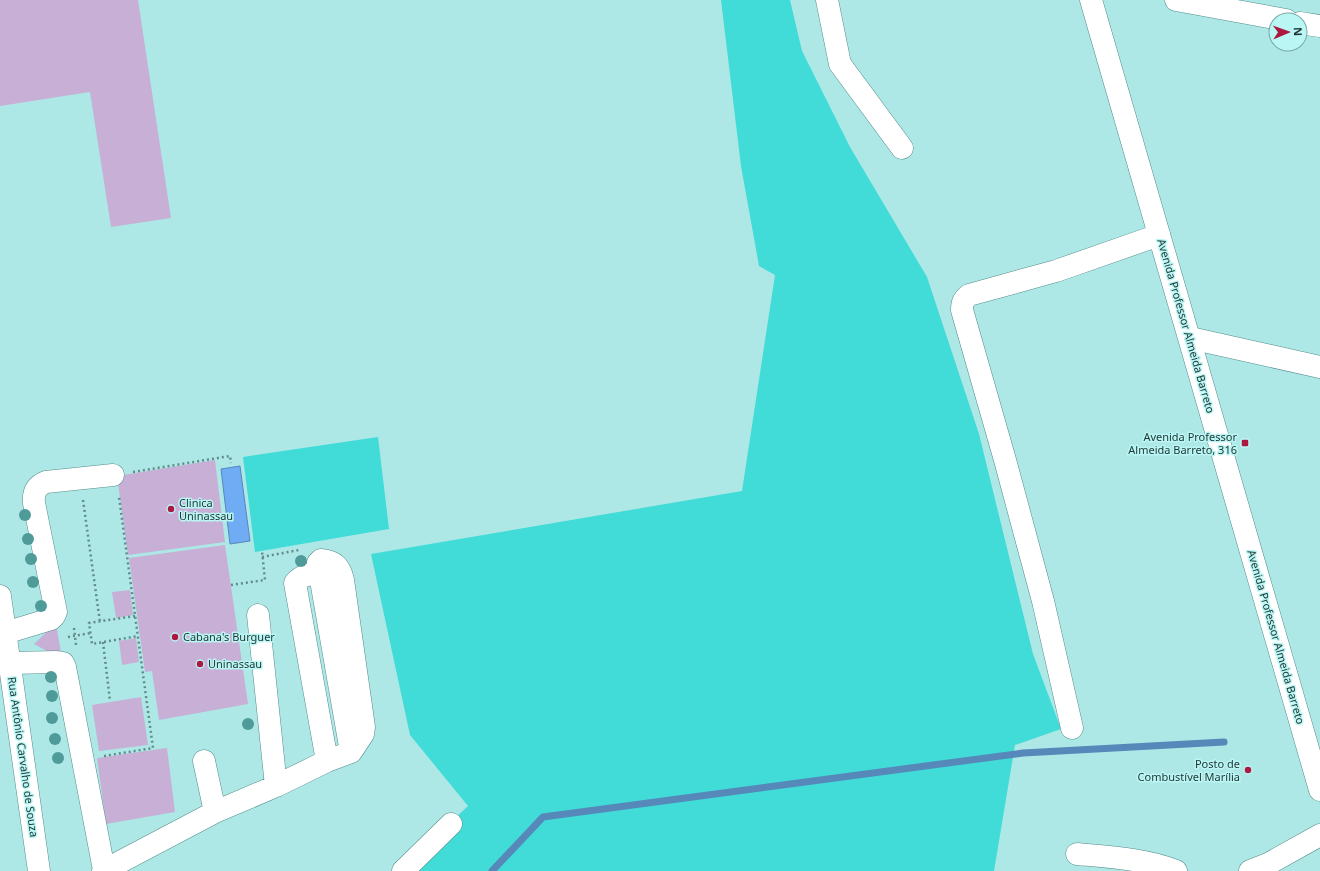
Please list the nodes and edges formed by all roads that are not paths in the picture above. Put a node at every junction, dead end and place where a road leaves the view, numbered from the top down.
1 (826, 0) edge
2 (1092, 0) edge
3 (1176, 0) edge
4 (1268, 17) edge
5 (1308, 24) edge
6 (1320, 26) edge
7 (902, 148) dead end
8 (1159, 235) junction
9 (1190, 338) junction
10 (1320, 367) edge
11 (115, 475) road end
12 (0, 596) edge
13 (258, 615) dead end
14 (5, 633) junction
15 (10, 662) junction
16 (1072, 728) dead end
17 (204, 761) dead end
18 (327, 761) junction
19 (276, 786) junction
20 (1320, 790) edge
21 (215, 812) junction
22 (450, 824) dead end
23 (1320, 835) edge
24 (1077, 854) dead end
25 (39, 871) edge
26 (103, 871) edge
27 (403, 871) edge
28 (1176, 871) edge
29 (1250, 871) edge

1 - 7 street
2 - 8 street, Avenida Professor Almeida Barreto
3 - 4 street
5 - 6 street
8 - 9 street, Avenida Professor Almeida Barreto
8 - 16 street
9 - 10 street
9 - 20 street, Avenida Professor Almeida Barreto
11 - 14 street
12 - 14 street, Rua Antônio Carvalho de Souza
13 - 19 street
14 - 15 street, Rua Antônio Carvalho de Souza
15 - 25 street, Rua Antônio Carvalho de Souza
15 - 26 street
17 - 21 street
18 - 18 street
18 - 19 street
19 - 21 street
21 - 26 street
22 - 27 street
23 - 29 street
24 - 28 street

